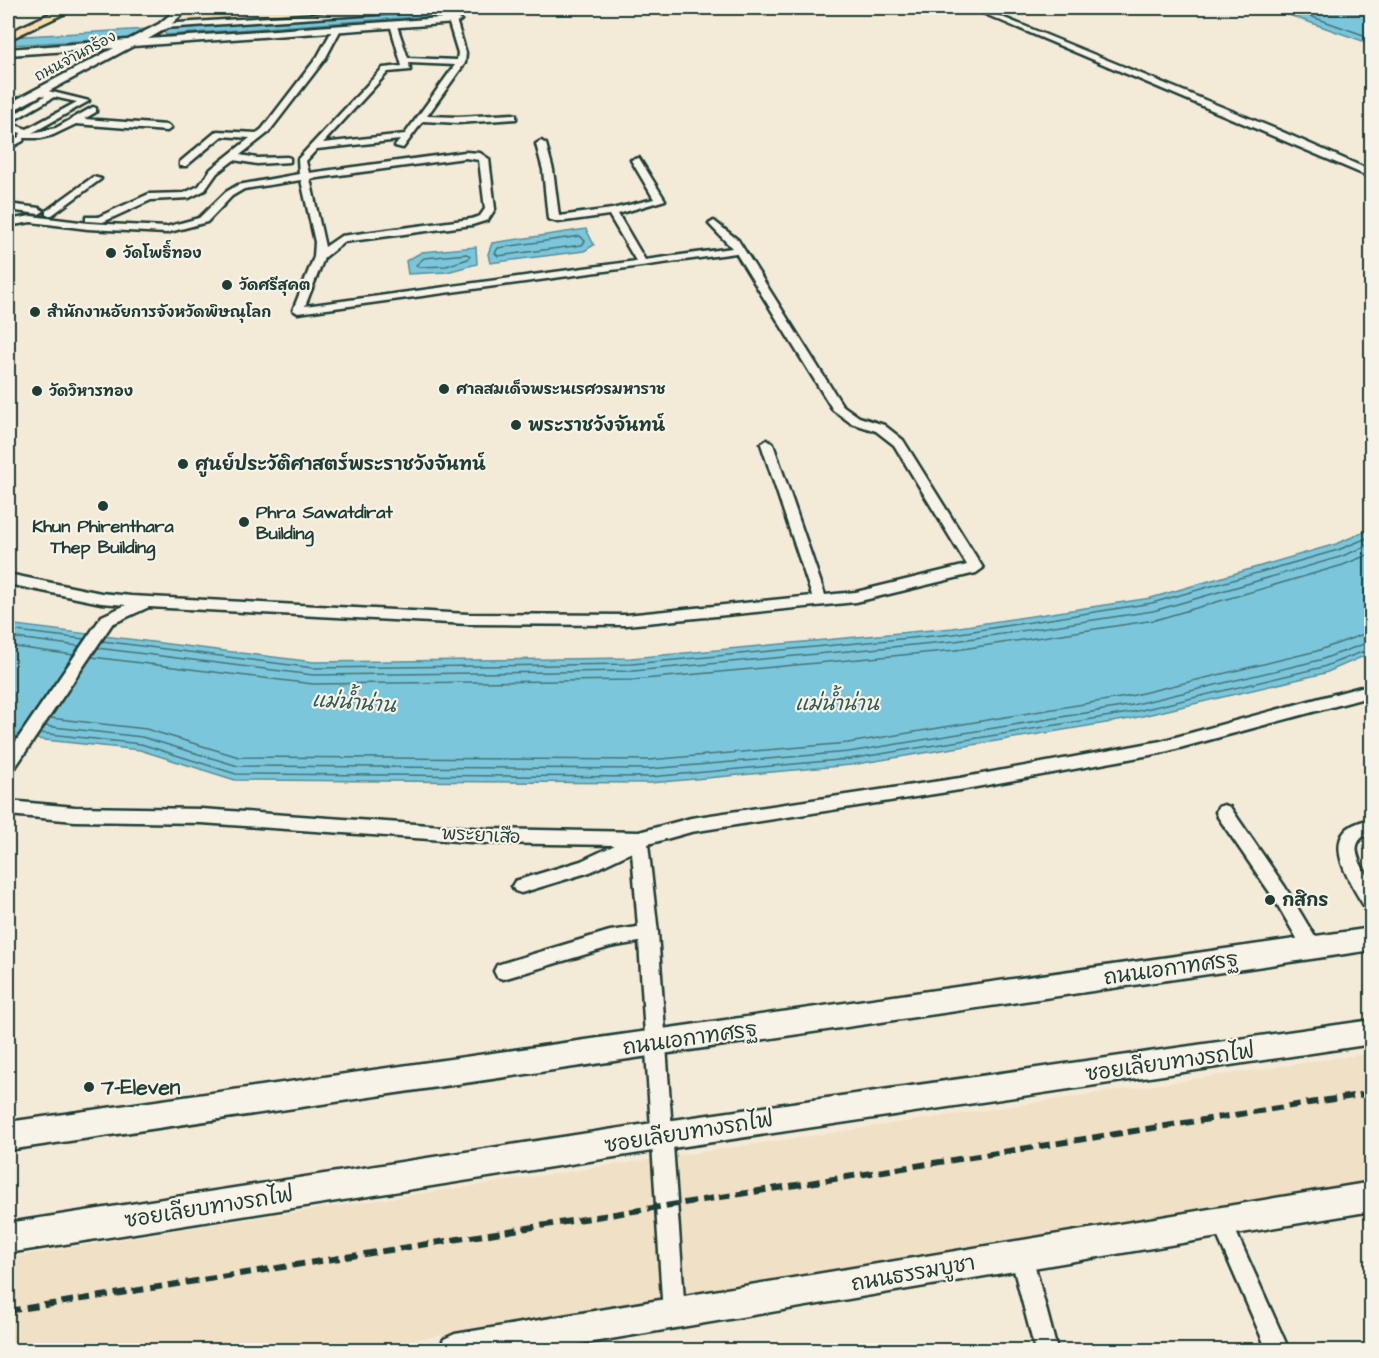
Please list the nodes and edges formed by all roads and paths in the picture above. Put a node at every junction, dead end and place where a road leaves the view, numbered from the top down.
1 (45, 8) edge
2 (70, 8) edge
3 (184, 8) edge
4 (439, 8) edge
5 (975, 8) edge
6 (454, 18) joint
7 (163, 26) junction
8 (393, 26) junction
9 (337, 29) junction
10 (10, 32) edge
11 (131, 43) junction
12 (8, 52) edge
13 (405, 60) junction
14 (461, 63) junction
15 (40, 92) junction
16 (54, 94) junction
17 (8, 109) edge
18 (93, 110) dead end
19 (513, 117) dead end
20 (421, 118) junction
21 (8, 121) edge
22 (73, 121) junction
23 (8, 126) edge
24 (167, 128) dead end
25 (8, 131) edge
26 (259, 136) junction
27 (407, 136) junction
28 (20, 139) dead end
29 (541, 144) dead end
30 (8, 146) edge
31 (400, 146) dead end
32 (314, 147) junction
33 (233, 157) junction
34 (287, 160) dead end
35 (636, 160) dead end
36 (183, 164) dead end
37 (1371, 175) edge
38 (305, 177) junction
39 (96, 179) dead end
40 (8, 207) edge
41 (612, 212) junction
42 (50, 213) junction
43 (8, 223) edge
44 (714, 224) dead end
45 (739, 250) junction
46 (319, 256) junction
47 (642, 263) junction
48 (767, 444) dead end
49 (8, 579) edge
50 (101, 598) junction
51 (820, 600) junction
52 (147, 602) junction
53 (107, 620) junction
54 (1371, 690) edge
55 (8, 765) edge
56 (8, 808) edge
57 (1224, 812) dead end
58 (1371, 825) edge
59 (639, 839) junction
60 (521, 886) dead end
61 (1371, 904) edge
62 (649, 933) junction
63 (1371, 939) edge
64 (1312, 948) junction
65 (502, 971) dead end
66 (1371, 1032) edge
67 (656, 1043) junction
68 (8, 1136) edge
69 (659, 1136) junction
70 (1371, 1196) edge
71 (1221, 1221) junction
72 (8, 1238) edge
73 (1021, 1254) junction
74 (674, 1314) junction
75 (455, 1350) edge
76 (1046, 1350) edge
77 (1278, 1350) edge

1 - 10 main road
2 - 10 main road
3 - 7 street, ถนนจ่านกร้อง
4 - 7 street
5 - 37 street
6 - 8 street
6 - 14 street
7 - 11 street, ถนนจ่านกร้อง
8 - 9 street
8 - 13 street
9 - 11 street
9 - 26 street
11 - 12 street
11 - 15 street, ถนนจ่านกร้อง
13 - 14 street
13 - 32 street
14 - 20 street
15 - 16 street
15 - 17 street, ถนนจ่านกร้อง
16 - 21 street
16 - 23 street
18 - 22 street
19 - 20 street
20 - 27 street
22 - 24 street
22 - 25 street
26 - 33 street
26 - 36 street
27 - 31 street
27 - 32 street
28 - 30 street
29 - 41 street
32 - 38 street
33 - 34 street
33 - 42 street
35 - 41 street
38 - 43 street
38 - 46 street
38 - 46 street
39 - 42 street
40 - 42 street
41 - 47 street
44 - 45 street
45 - 47 street
45 - 51 street
46 - 47 street
48 - 51 street
49 - 50 street
50 - 52 street
50 - 53 street
51 - 52 street
52 - 53 street
53 - 55 street
54 - 59 street
56 - 59 street, พระยาเสือ
57 - 64 street
58 - 61 street
59 - 60 street
59 - 62 street
62 - 65 street
62 - 67 street
63 - 64 street, ถนนเอกาทศรฐ
64 - 67 street, ถนนเอกาทศรฐ
66 - 69 street, ซอยเลียบทางรถไฟ
67 - 68 street, ถนนเอกาทศรฐ
67 - 69 street
69 - 72 street, ซอยเลียบทางรถไฟ
69 - 74 street
70 - 71 street, ถนนธรรมบูชา
71 - 73 street, ถนนธรรมบูชา
71 - 77 street
73 - 74 street, ถนนธรรมบูชา
73 - 76 street
74 - 75 street, ถนนธรรมบูชา

